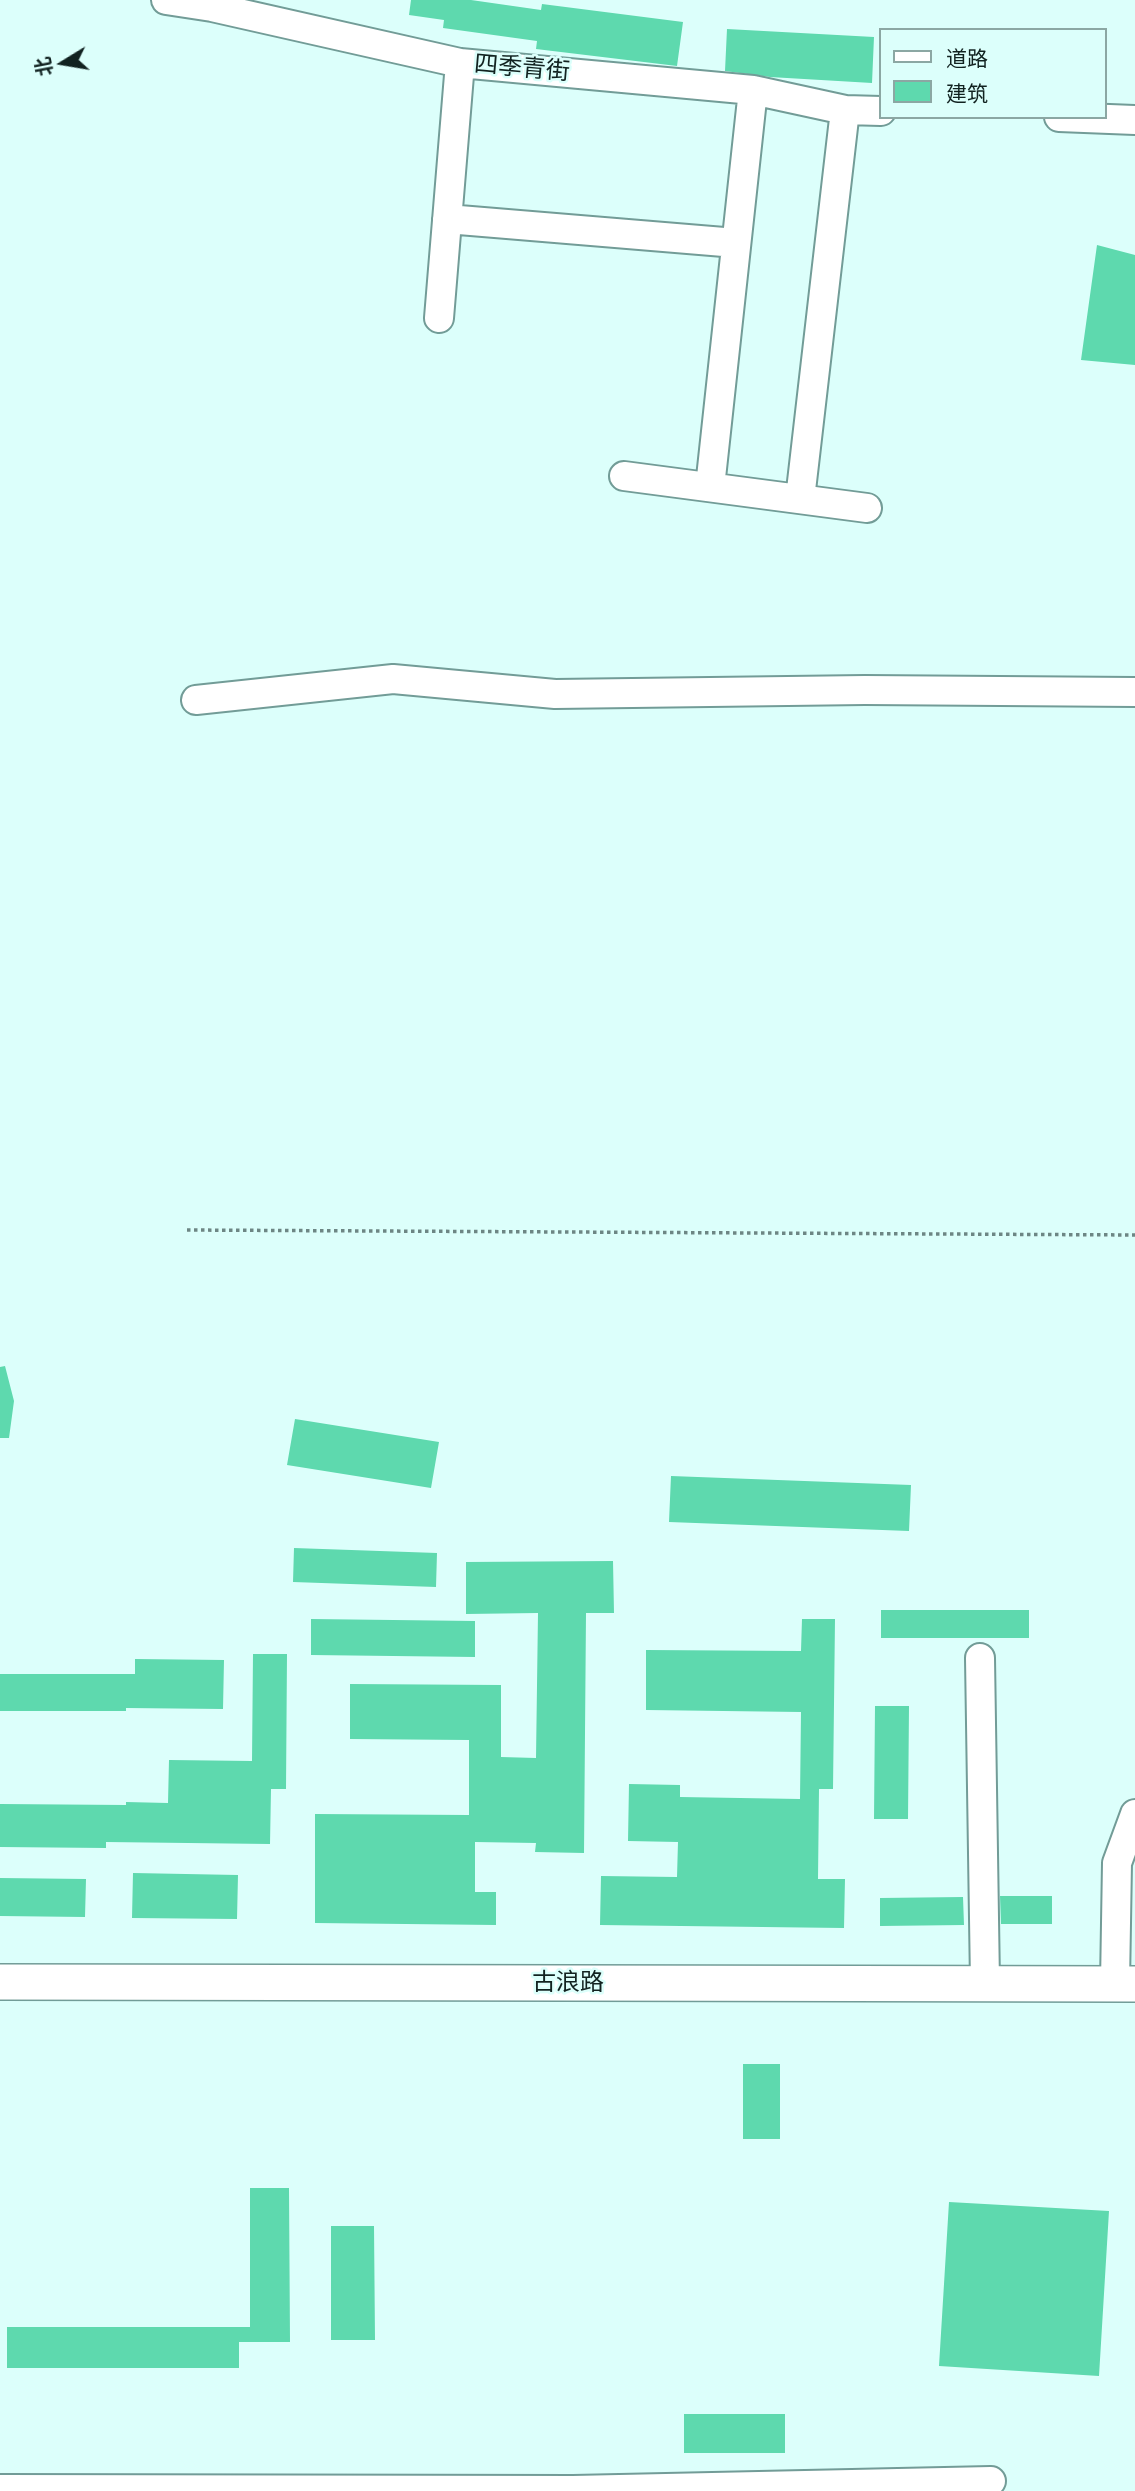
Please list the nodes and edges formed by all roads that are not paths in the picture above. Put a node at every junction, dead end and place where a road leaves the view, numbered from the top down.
1 (166, 0) edge
2 (460, 63) junction
3 (753, 90) junction
4 (845, 110) junction
5 (880, 111) edge
6 (1107, 119) edge
7 (1135, 120) edge
8 (447, 219) junction
9 (736, 243) junction
10 (439, 318) dead end
11 (624, 476) dead end
12 (710, 487) junction
13 (800, 499) junction
14 (867, 508) dead end
15 (1135, 692) edge
16 (196, 700) dead end
17 (980, 1658) dead end
18 (1135, 1814) edge
19 (0, 1982) edge
20 (985, 1983) junction
21 (1125, 1983) edge
22 (991, 2481) dead end
23 (0, 2489) edge
24 (122, 2490) edge
25 (573, 2491) edge

1 - 2 street, 四季青街
2 - 3 street, 四季青街
2 - 8 street
3 - 4 street, 四季青街
3 - 9 street
4 - 5 street, 四季青街
4 - 13 street
6 - 7 street
8 - 9 street
8 - 10 street
9 - 12 street
11 - 12 street
12 - 13 street
13 - 14 street
15 - 16 street
17 - 20 street
18 - 21 street
19 - 20 main road, 古浪路
20 - 21 main road, 古浪路
22 - 25 street
23 - 24 street
24 - 25 street

